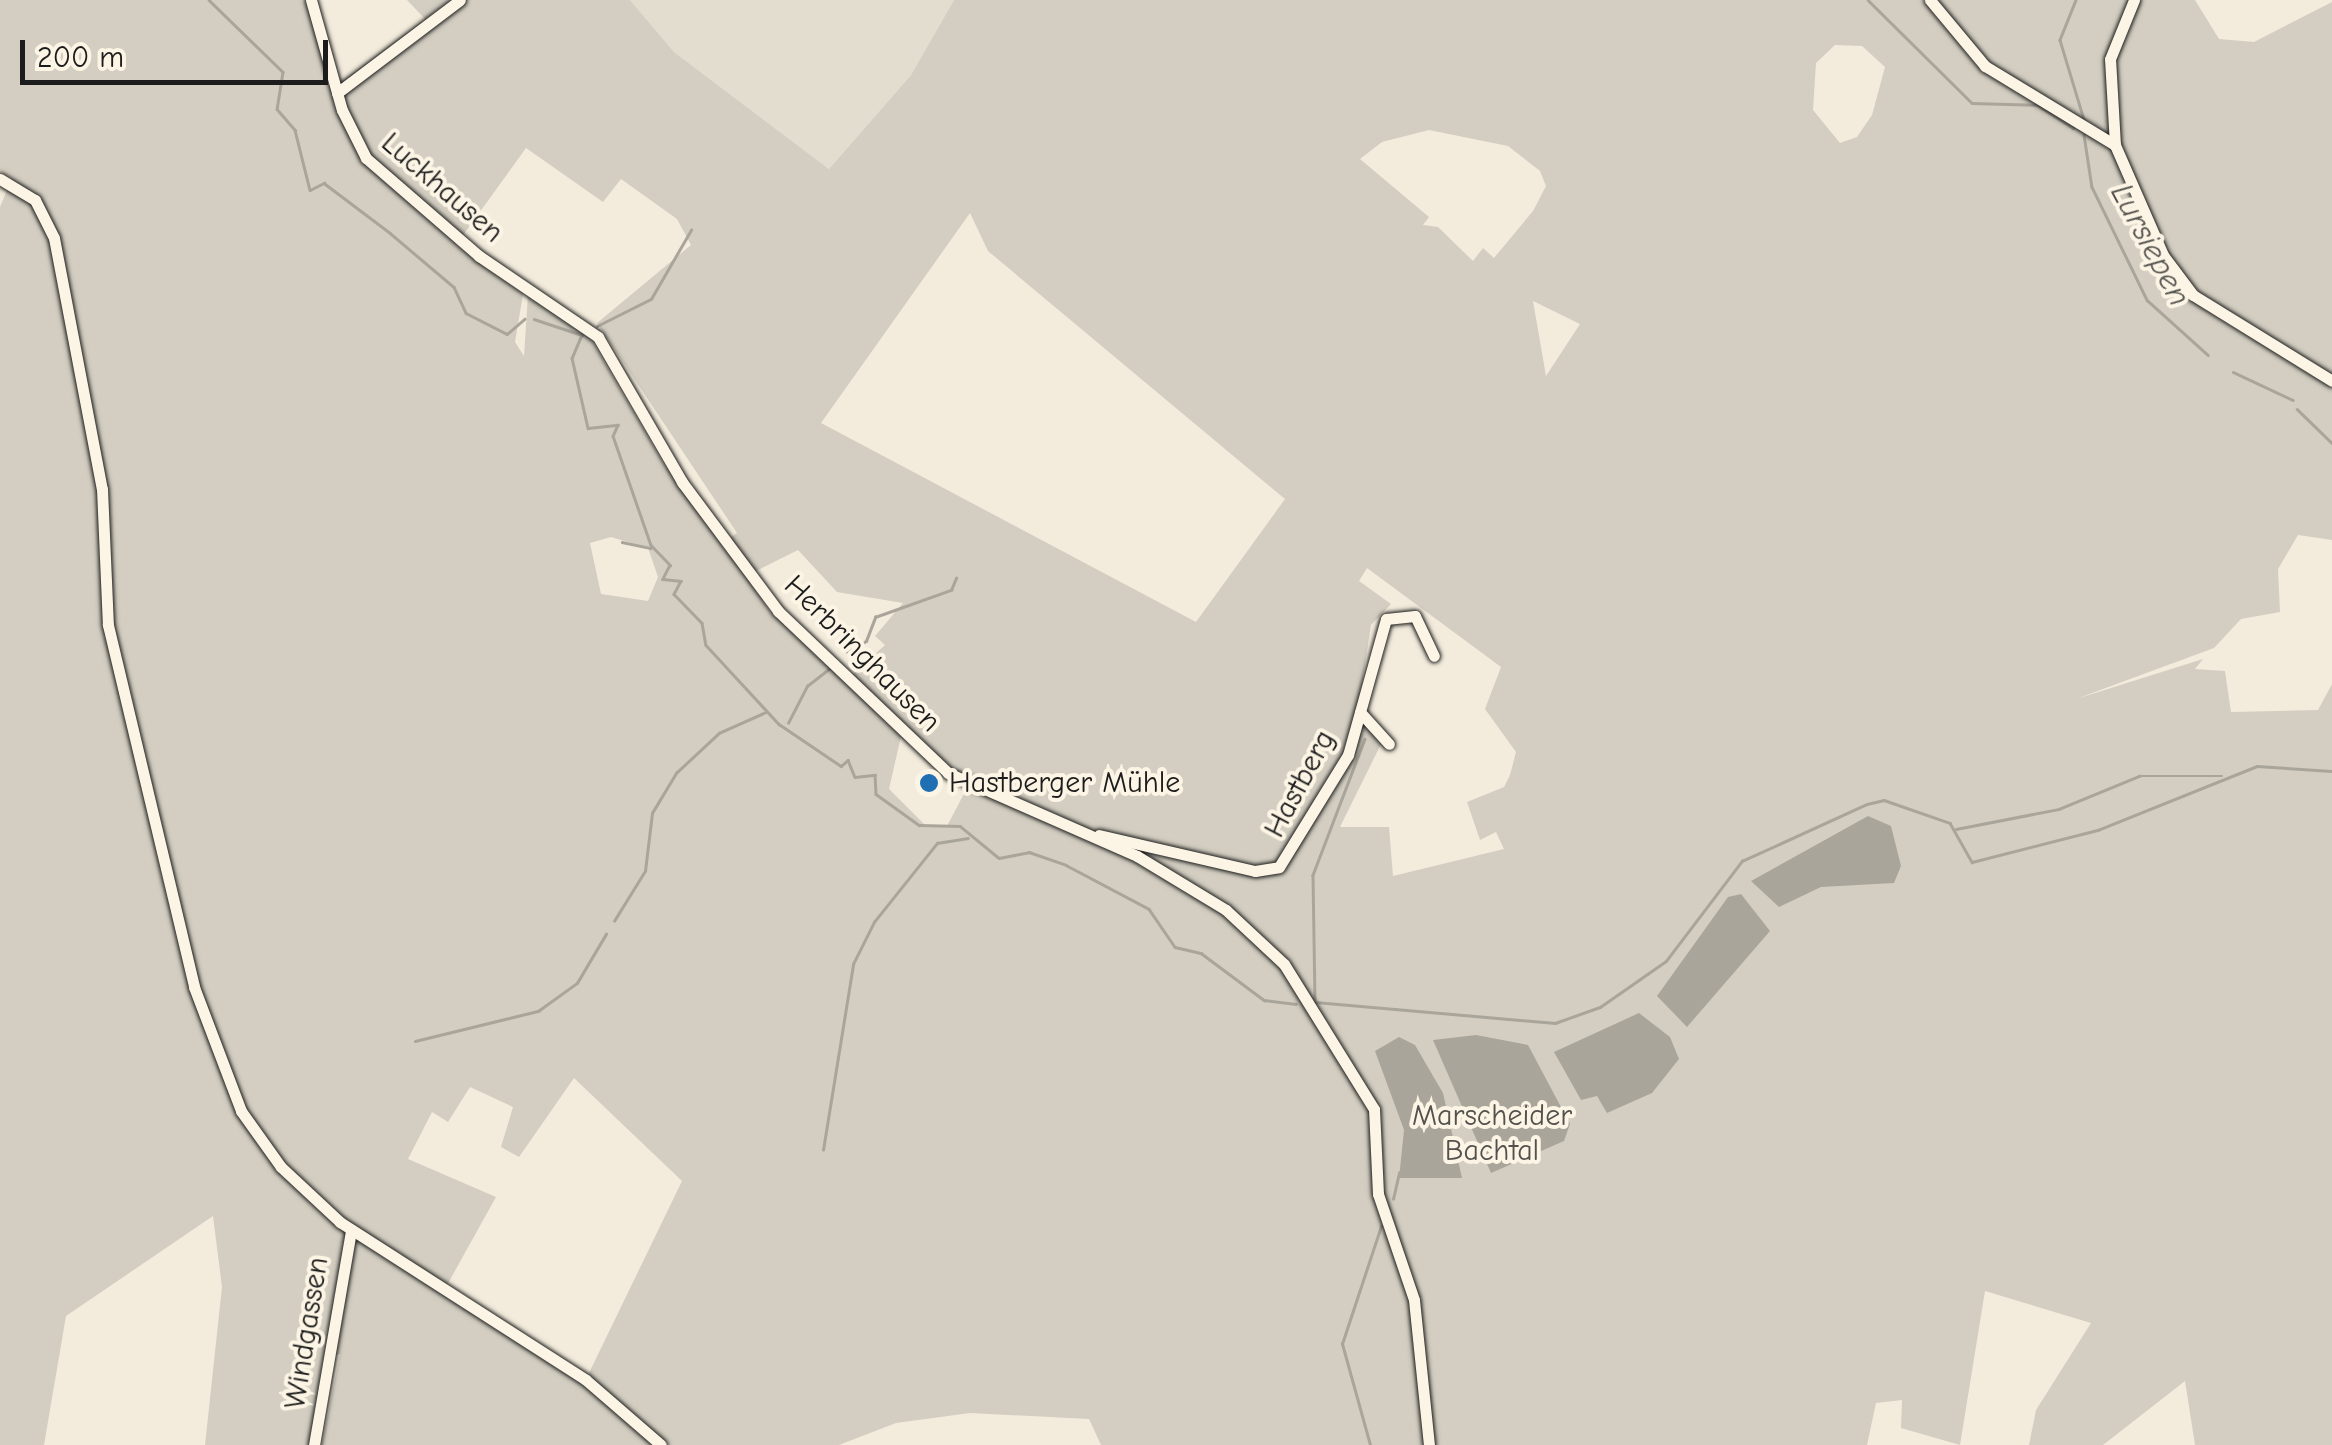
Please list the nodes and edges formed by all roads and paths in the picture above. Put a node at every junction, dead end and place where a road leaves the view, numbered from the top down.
1 (311, 0) edge
2 (460, 0) edge
3 (1930, 0) edge
4 (2134, 0) edge
5 (337, 93) junction
6 (2115, 145) junction
7 (0, 178) edge
8 (613, 362) joint
9 (2332, 380) edge
10 (1434, 656) dead end
11 (1360, 712) junction
12 (1389, 744) dead end
13 (1100, 835) junction
14 (351, 1230) junction
15 (314, 1445) edge
16 (661, 1445) edge
17 (1429, 1445) edge

1 - 5 street, Luckhausen
2 - 5 street
3 - 6 street
4 - 6 street
5 - 8 street, Luckhausen
6 - 9 street
7 - 14 street
8 - 13 street, Herbringhausen
10 - 11 street, Hastberg
11 - 12 street, Hastberg
11 - 13 street, Hastberg
13 - 17 street, Herbringhausen
14 - 15 street, Windgassen
14 - 16 street

